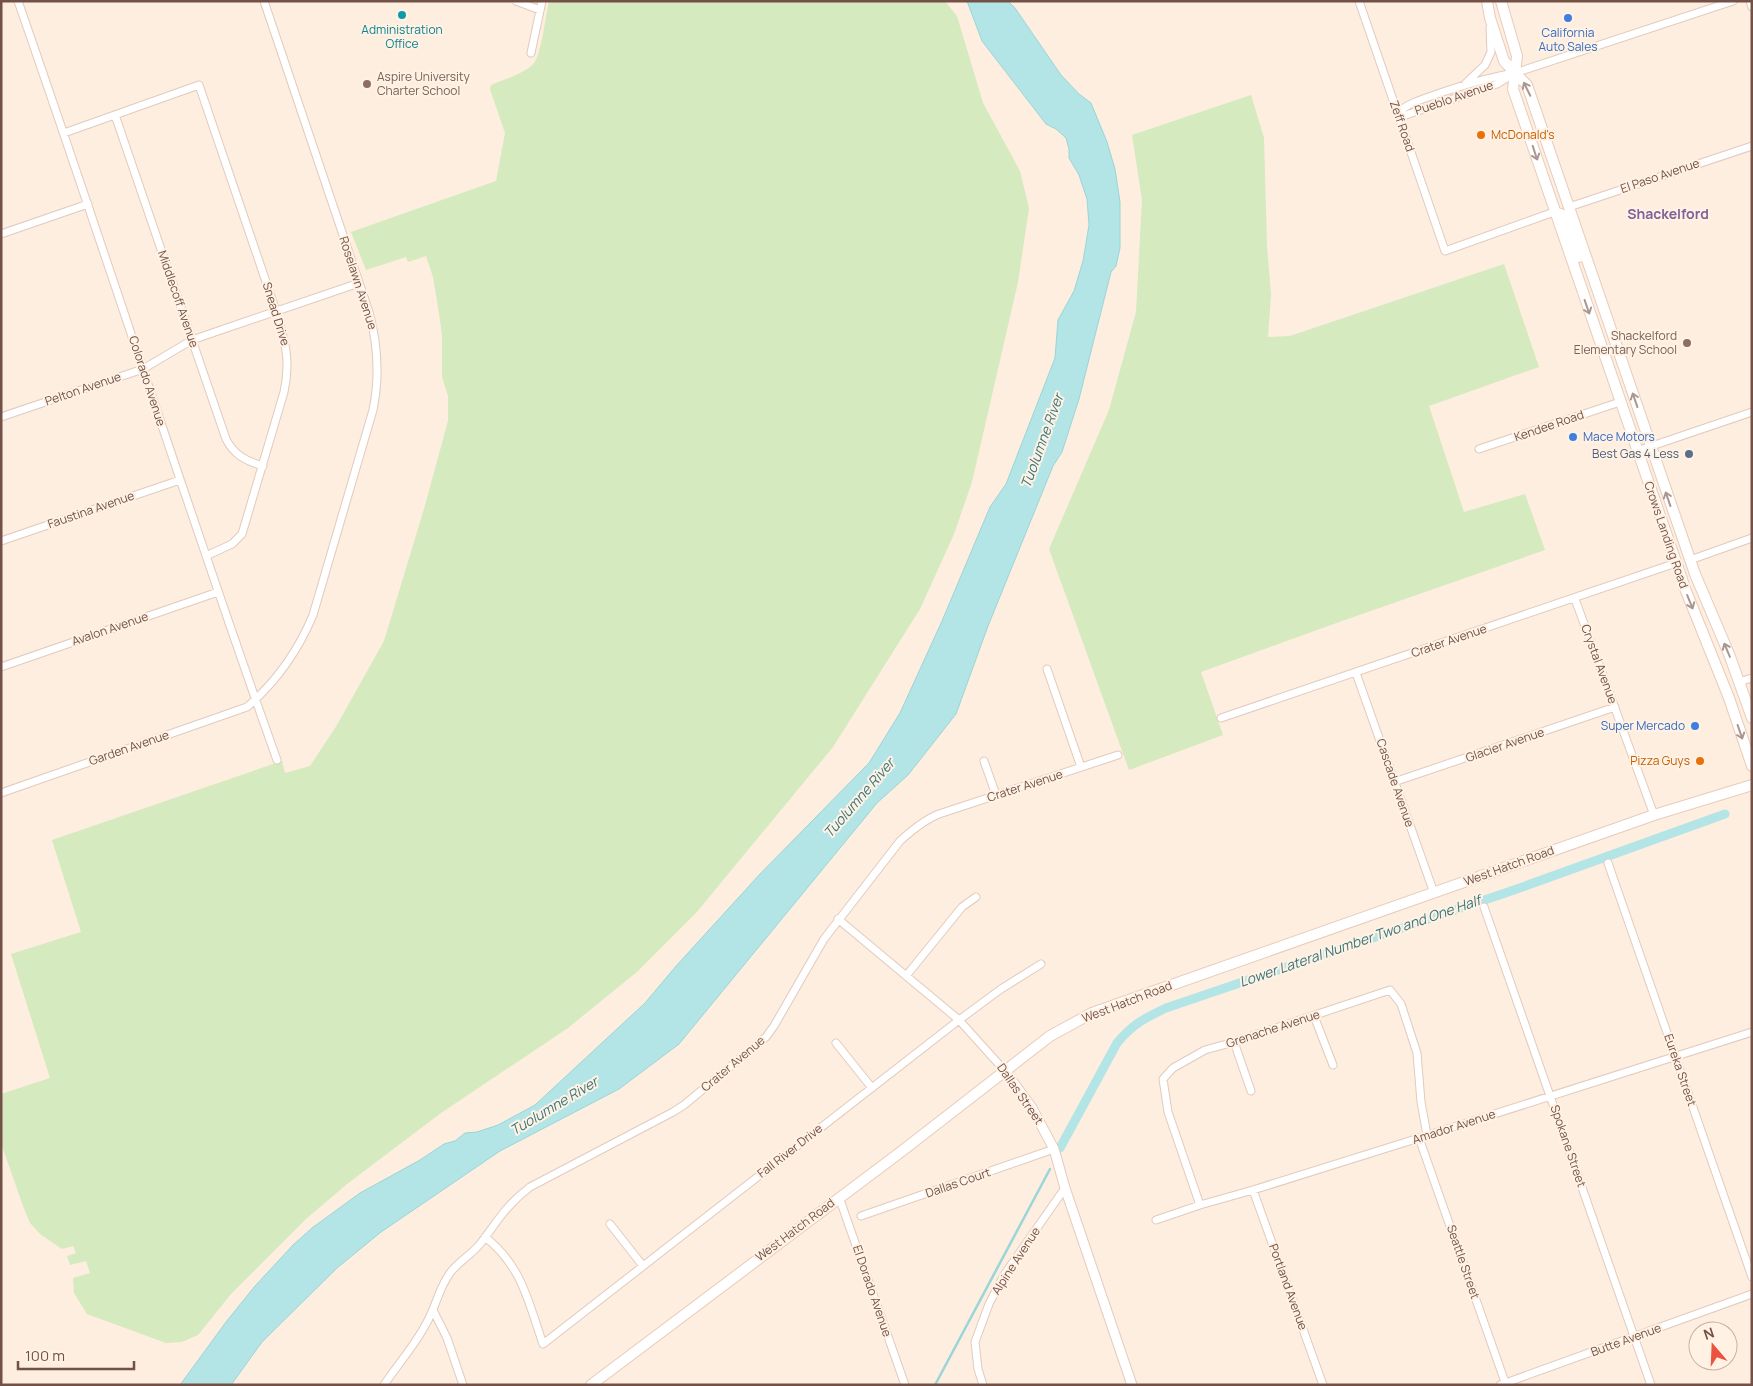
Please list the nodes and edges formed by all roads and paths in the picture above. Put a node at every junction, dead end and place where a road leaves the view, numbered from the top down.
1 (18, 1) edge
2 (264, 1) edge
3 (516, 1) edge
4 (542, 1) edge
5 (1359, 1) edge
6 (1487, 1) edge
7 (1501, 1) edge
8 (1733, 1) edge
9 (1750, 1) edge
10 (1752, 7) edge
11 (540, 10) junction
12 (1490, 18) junction
13 (531, 53) dead end
14 (1515, 73) junction
15 (1464, 85) junction
16 (1397, 113) junction
17 (115, 115) junction
18 (64, 133) junction
19 (1752, 146) edge
20 (88, 204) junction
21 (1569, 207) junction
22 (1554, 212) junction
23 (1, 234) edge
24 (1592, 276) junction
25 (359, 283) junction
26 (276, 311) junction
27 (192, 340) junction
28 (143, 369) junction
29 (1620, 402) junction
30 (1752, 412) edge
31 (1, 417) edge
32 (1650, 446) junction
33 (1479, 449) dead end
34 (1637, 451) junction
35 (263, 466) junction
36 (180, 480) junction
37 (1654, 500) junction
38 (1752, 538) edge
39 (1, 541) edge
40 (206, 556) junction
41 (1690, 560) junction
42 (1676, 563) junction
43 (218, 592) junction
44 (1575, 599) junction
45 (1712, 616) junction
46 (1, 667) edge
47 (1047, 669) dead end
48 (1356, 673) junction
49 (1752, 678) edge
50 (1739, 682) junction
51 (255, 700) junction
52 (1615, 707) junction
53 (1222, 718) dead end
54 (1752, 718) edge
55 (1118, 755) dead end
56 (277, 760) dead end
57 (984, 761) dead end
58 (1752, 766) edge
59 (1081, 767) junction
60 (1394, 782) junction
61 (1752, 785) edge
62 (1, 793) edge
63 (996, 795) junction
64 (1654, 815) junction
65 (1608, 863) dead end
66 (1434, 893) junction
67 (976, 897) dead end
68 (1484, 908) dead end
69 (838, 919) junction
70 (1041, 964) dead end
71 (906, 976) junction
72 (1314, 1016) junction
73 (959, 1020) junction
74 (1752, 1032) edge
75 (1234, 1042) junction
76 (836, 1043) dead end
77 (1675, 1057) junction
78 (1332, 1065) dead end
79 (1005, 1071) junction
80 (872, 1088) junction
81 (1251, 1091) dead end
82 (1551, 1096) junction
83 (1427, 1135) junction
84 (1420, 1138) junction
85 (1054, 1149) junction
86 (1065, 1188) junction
87 (1253, 1190) junction
88 (839, 1197) junction
89 (1200, 1205) junction
90 (861, 1216) dead end
91 (1156, 1220) dead end
92 (610, 1224) dead end
93 (485, 1237) junction
94 (643, 1266) junction
95 (1752, 1277) edge
96 (1752, 1294) edge
97 (432, 1310) junction
98 (1634, 1337) junction
99 (1504, 1384) edge
100 (384, 1385) edge
101 (463, 1385) edge
102 (591, 1385) edge
103 (905, 1385) edge
104 (984, 1385) edge
105 (1132, 1385) edge
106 (1322, 1385) edge
107 (1651, 1385) edge

1 - 18 street, Colorado Avenue
2 - 25 street, Roselawn Avenue
3 - 11 street
4 - 11 street
5 - 16 street, Zeff Road
6 - 12 main road, Crows Landing Road
7 - 14 main road, Crows Landing Road
8 - 14 street, Pueblo Avenue
9 - 10 street
11 - 13 street
12 - 14 main road, Crows Landing Road
12 - 15 street
14 - 15 street, Pueblo Avenue
14 - 16 street, Pueblo Avenue
21 -> 14 main road, Crows Landing Road
14 -> 22 main road, Crows Landing Road
15 - 16 street, Pueblo Avenue
16 - 22 street, Zeff Road
17 - 18 street
17 - 26 street, Snead Drive
17 - 27 street, Middlecoff Avenue
18 - 20 street, Colorado Avenue
19 - 21 street, El Paso Avenue
20 - 23 street
20 - 28 street, Colorado Avenue
21 - 24 main road, Crows Landing Road
22 - 24 main road
22 -> 29 main road, Crows Landing Road
32 -> 24 main road, Crows Landing Road
25 - 26 street, Pelton Avenue
25 - 51 street, Roselawn Avenue
26 - 27 street, Pelton Avenue
26 - 35 street, Snead Drive
27 - 28 street, Pelton Avenue
27 - 35 street, Middlecoff Avenue
28 - 31 street, Pelton Avenue
28 - 36 street, Colorado Avenue
29 - 33 street, Kendee Road
29 - 34 main road, Crows Landing Road
30 - 32 street
32 - 34 street
41 -> 32 main road, Crows Landing Road
34 - 37 main road, Crows Landing Road
35 - 40 street, Snead Drive
36 - 39 street, Faustina Avenue
36 - 40 street, Colorado Avenue
37 - 41 main road
37 - 42 main road, Crows Landing Road
38 - 41 street
40 - 43 street, Colorado Avenue
41 - 45 main road, Crows Landing Road
42 - 44 street, Crater Avenue
42 - 45 main road
42 -> 58 main road, Crows Landing Road
43 - 46 street, Avalon Avenue
43 - 51 street, Colorado Avenue
44 - 48 street, Crater Avenue
44 - 52 street, Crystal Avenue
50 -> 45 main road, Crows Landing Road
47 - 59 street
48 - 53 street, Crater Avenue
48 - 60 street, Cascade Avenue
49 - 50 street
50 - 54 main road, Crows Landing Road
51 - 56 street, Colorado Avenue
51 - 62 street, Garden Avenue
52 - 60 street, Glacier Avenue
52 - 64 street, Crystal Avenue
55 - 59 street, Crater Avenue
57 - 63 street
59 - 63 street, Crater Avenue
60 - 66 street, Cascade Avenue
61 - 64 main road, West Hatch Road
63 - 69 street, Crater Avenue
64 - 66 main road, West Hatch Road
65 - 77 street, Eureka Street
66 - 79 main road, West Hatch Road
67 - 71 street
68 - 82 street, Spokane Street
69 - 71 street, Dallas Street
69 - 93 street, Crater Avenue
70 - 73 street, Fall River Drive
71 - 73 street, Dallas Street
72 - 75 street, Grenache Avenue
72 - 78 street
72 - 83 street, Grenache Avenue
73 - 79 street, Dallas Street
73 - 80 street, Fall River Drive
74 - 77 street, Amador Avenue
75 - 81 street
75 - 89 street, Grenache Avenue
76 - 80 street
77 - 82 street, Amador Avenue
77 - 95 street, Eureka Street
79 - 85 street, Dallas Street
79 - 88 main road, West Hatch Road
80 - 94 street, Fall River Drive
82 - 83 street, Amador Avenue
82 - 98 street, Spokane Street
83 - 84 street, Amador Avenue
84 - 87 street, Amador Avenue
84 - 99 street, Seattle Street
85 - 86 street, Dallas Street
85 - 90 street, Dallas Court
86 - 104 street, Alpine Avenue
86 - 105 street, Dallas Street
87 - 89 street, Amador Avenue
87 - 106 street, Portland Avenue
88 - 102 main road, West Hatch Road
88 - 103 street, El Dorado Avenue
89 - 91 street, Amador Avenue
92 - 94 street
93 - 94 street, Fall River Drive
93 - 97 street, Crater Avenue
96 - 98 street, Butte Avenue
97 - 100 street, Crater Avenue
97 - 101 street
98 - 99 street, Butte Avenue
98 - 107 street, Spokane Street

